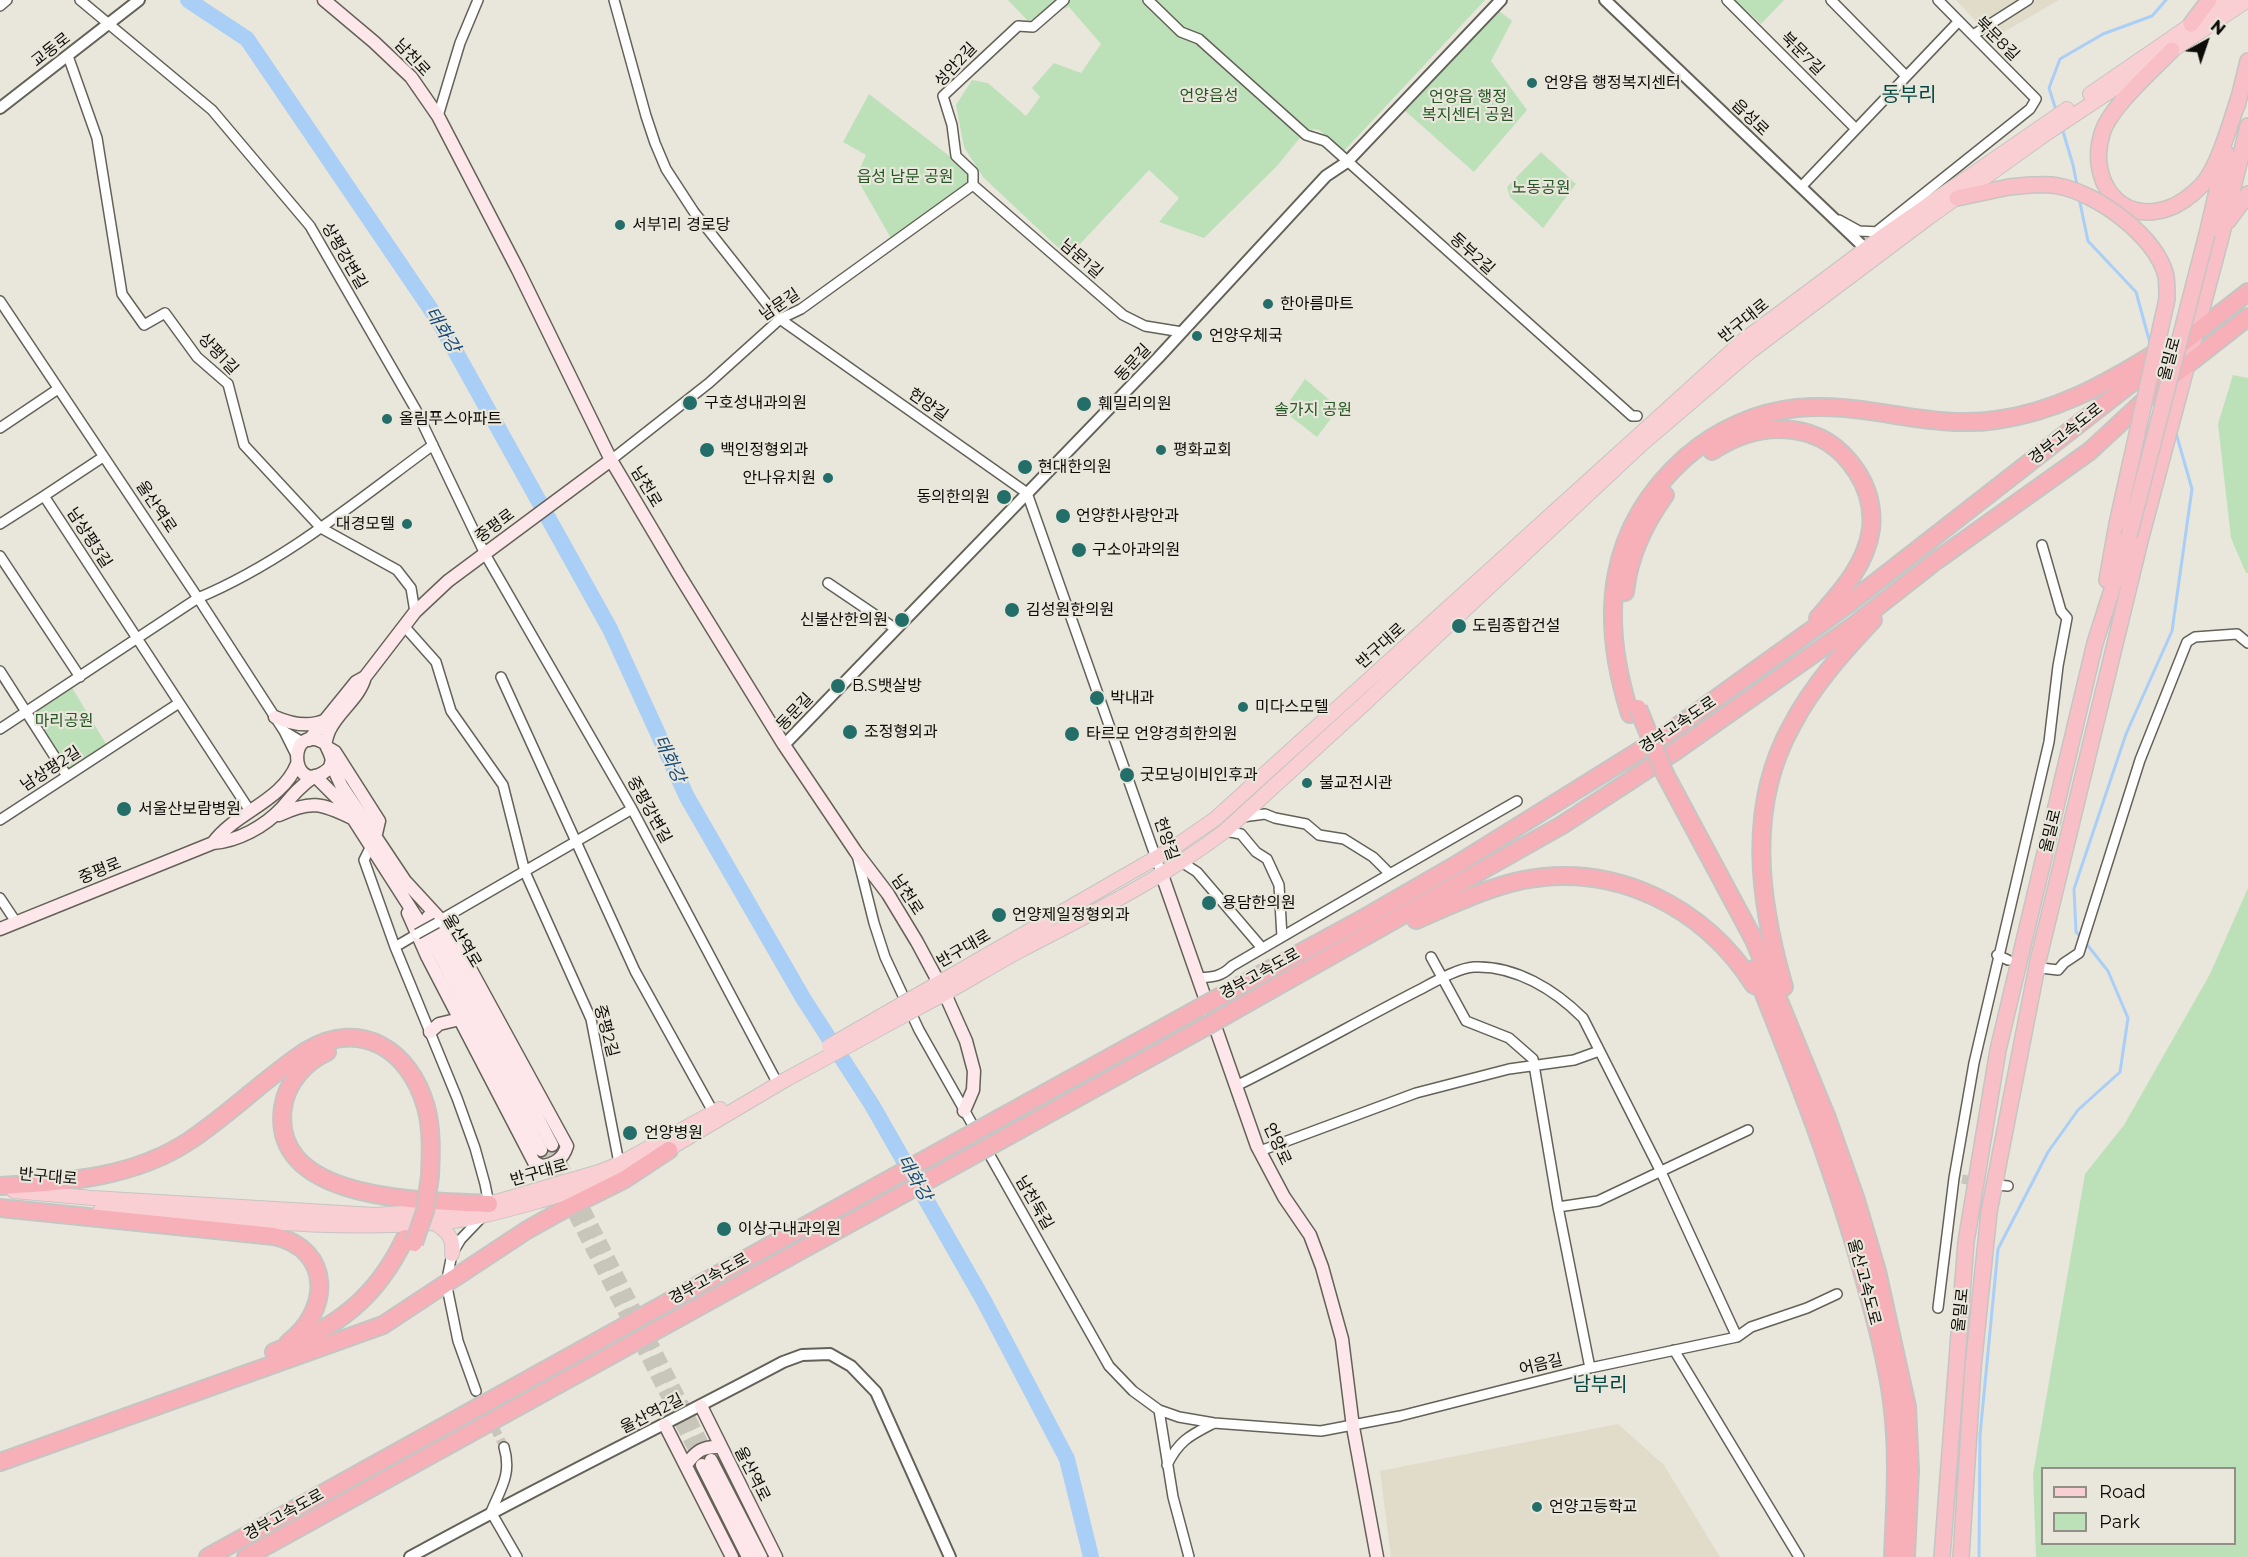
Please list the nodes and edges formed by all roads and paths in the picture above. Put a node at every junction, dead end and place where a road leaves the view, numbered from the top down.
1 (7, 0) edge
2 (80, 0) edge
3 (139, 0) edge
4 (324, 0) edge
5 (478, 0) edge
6 (614, 0) edge
7 (1064, 0) edge
8 (1148, 0) edge
9 (1501, 0) edge
10 (1605, 0) edge
11 (1727, 0) edge
12 (1831, 0) edge
13 (1938, 0) edge
14 (2028, 0) edge
15 (2210, 0) edge
16 (2227, 0) edge
17 (2247, 0) edge
18 (0, 6) edge
19 (1959, 21) junction
20 (109, 24) junction
21 (2191, 24) junction
22 (1973, 35) junction
23 (2172, 50) junction
24 (68, 56) junction
25 (2247, 63) edge
26 (1906, 76) junction
27 (2239, 97) junction
28 (0, 108) edge
29 (2066, 115) junction
30 (438, 116) junction
31 (2248, 126) edge
32 (1856, 129) junction
33 (2044, 130) junction
34 (1347, 162) junction
35 (973, 184) junction
36 (1801, 187) junction
37 (2248, 194) edge
38 (1957, 198) junction
39 (1833, 217) junction
40 (1899, 225) junction
41 (1876, 232) junction
42 (2217, 233) junction
43 (1870, 253) junction
44 (2248, 292) edge
45 (0, 301) edge
46 (2248, 317) edge
47 (780, 319) junction
48 (1182, 332) junction
49 (2127, 378) junction
50 (58, 389) junction
51 (1637, 416) dead end
52 (0, 428) edge
53 (433, 445) junction
54 (103, 457) junction
55 (611, 460) junction
56 (1027, 493) junction
57 (44, 496) junction
58 (0, 524) edge
59 (321, 528) junction
60 (2135, 536) junction
61 (2042, 545) dead end
62 (489, 551) junction
63 (0, 556) edge
64 (1937, 560) junction
65 (828, 583) dead end
66 (198, 598) junction
67 (415, 612) junction
68 (404, 626) junction
69 (896, 630) junction
70 (137, 639) junction
71 (2095, 643) junction
72 (2248, 643) edge
73 (1781, 654) junction
74 (0, 671) edge
75 (365, 676) junction
76 (80, 677) junction
77 (501, 677) dead end
78 (179, 703) junction
79 (1634, 711) junction
80 (26, 712) junction
81 (275, 717) junction
82 (326, 720) junction
83 (0, 729) edge
84 (284, 731) junction
85 (306, 742) junction
86 (784, 745) junction
87 (328, 747) junction
88 (296, 759) junction
89 (331, 763) junction
90 (67, 776) junction
91 (315, 776) junction
92 (1661, 777) junction
93 (1517, 801) dead end
94 (632, 809) junction
95 (250, 811) junction
96 (1240, 817) junction
97 (352, 818) junction
98 (269, 819) junction
99 (0, 820) edge
100 (1225, 831) junction
101 (373, 842) junction
102 (576, 842) junction
103 (213, 843) junction
104 (856, 852) junction
105 (1156, 858) junction
106 (1183, 863) junction
107 (525, 872) junction
108 (1390, 874) junction
109 (1162, 875) junction
110 (402, 885) junction
111 (0, 898) edge
112 (439, 921) junction
113 (16, 922) junction
114 (0, 929) edge
115 (417, 934) junction
116 (1282, 937) junction
117 (395, 947) junction
118 (1262, 948) junction
119 (1346, 949) junction
120 (1997, 955) junction
121 (1431, 957) dead end
122 (2008, 960) dead end
123 (2041, 968) dead end
124 (1198, 978) junction
125 (1443, 978) junction
126 (942, 988) junction
127 (460, 1019) junction
128 (1773, 1020) junction
129 (430, 1032) junction
130 (1599, 1050) junction
131 (1805, 1063) junction
132 (1535, 1066) junction
133 (780, 1078) junction
134 (1236, 1086) junction
135 (964, 1111) junction
136 (716, 1117) junction
137 (1748, 1130) dead end
138 (547, 1147) tunnel mouth
139 (669, 1150) junction
140 (1260, 1151) junction
141 (620, 1169) junction
142 (1661, 1172) junction
143 (426, 1176) junction
144 (1997, 1185) tunnel mouth
145 (2008, 1186) dead end
146 (0, 1188) edge
147 (0, 1206) edge
148 (1558, 1208) junction
149 (486, 1210) junction
150 (435, 1223) junction
151 (410, 1240) junction
152 (452, 1254) junction
153 (448, 1274) dead end
154 (448, 1292) dead end
155 (1838, 1294) dead end
156 (1938, 1308) dead end
157 (1737, 1337) junction
158 (1674, 1350) junction
159 (272, 1353) junction
160 (299, 1355) junction
161 (1590, 1368) junction
162 (476, 1391) tunnel mouth
163 (701, 1406) junction
164 (1159, 1410) junction
165 (1214, 1423) junction
166 (665, 1425) junction
167 (1353, 1426) junction
168 (504, 1447) tunnel mouth
169 (720, 1447) junction
170 (0, 1454) edge
171 (0, 1462) edge
172 (686, 1465) junction
173 (1167, 1465) junction
174 (337, 1507) junction
175 (491, 1512) junction
176 (208, 1557) edge
177 (246, 1557) edge
178 (269, 1557) edge
179 (410, 1557) edge
180 (517, 1557) edge
181 (732, 1557) edge
182 (748, 1557) edge
183 (761, 1557) edge
184 (776, 1557) edge
185 (950, 1557) edge
186 (1189, 1557) edge
187 (1377, 1557) edge
188 (1799, 1557) edge
189 (1893, 1557) edge
190 (1906, 1557) edge
191 (1942, 1557) edge
192 (1960, 1557) edge

1 - 18 street
2 - 20 street, 상평강변길
3 - 20 street, 교동로
4 - 30 main road, 남천로
5 - 30 street
6 - 47 street, 헌양길
7 - 35 street, 성안2길
8 - 34 street, 동부2길
9 - 34 street, 동문길
10 - 36 street, 읍성로
11 - 32 street, 북문7길
12 - 26 street
13 - 19 street, 북문8길
14 - 22 street
15 - 21 highway
16 - 21 main road, 반구대로
17 - 23 main road, 반구대로
19 - 22 street, 북문8길
19 - 26 street
20 - 24 street, 교동로
20 - 53 street, 상평강변길
21 - 29 main road, 반구대로
22 - 41 street, 북문8길
23 - 27 highway
23 - 29 main road, 반구대로
24 - 28 street, 교동로
24 - 59 street, 상평1길
25 - 27 highway
26 - 32 street
27 - 42 highway
29 - 33 main road, 반구대로
30 - 55 main road, 남천로
31 - 42 highway
32 - 36 street
33 - 38 main road, 반구대로
33 - 40 main road, 반구대로
34 - 48 street, 동문길
34 - 51 street, 동부2길
35 - 47 street, 남문길
35 - 48 street, 남문1길
36 - 39 street, 읍성로
37 - 42 highway
38 - 43 main road, 반구대로
38 - 71 highway, bridge
39 - 41 street
39 - 43 street, 읍성로
40 - 41 street
40 - 43 main road, 반구대로
42 - 60 highway, bridge
43 - 96 main road, 반구대로
43 - 105 main road, 반구대로
44 - 49 highway, bridge
45 - 50 street, 울산역로
46 - 64 highway, 경부고속도로, bridge
47 - 55 street, 남문길
47 - 56 street, 헌양길
48 - 56 street, 동문길
49 - 73 highway, 경부고속도로
49 - 79 highway
50 - 52 street
50 - 54 street, 울산역로
53 - 59 street
53 - 62 street, 상평강변길
54 - 57 street
54 - 66 street, 울산역로
55 - 62 main road, 중평로
55 - 86 main road, 남천로
56 - 69 street, 동문길
56 - 105 street, 헌양길
57 - 58 street
57 - 70 street, 남상평3길
59 - 66 street
59 - 67 street, 상평1길
60 - 71 highway, 울밀로
60 - 192 highway, 울밀로
61 - 120 street
62 - 67 main road, 중평로
62 - 94 street, 중평강변길
63 - 76 street
64 - 119 highway, 경부고속도로
64 - 131 highway
65 - 69 street
66 - 70 street
66 - 81 street, 울산역로
67 - 68 main road, 중평로
68 - 75 main road, 중평로
68 - 107 street, 중평2길
69 - 86 street, 동문길
70 - 76 street
70 - 78 street, 남상평3길
71 - 191 highway, 울밀로
72 - 123 street
73 - 79 highway
73 - 176 highway, 경부고속도로, bridge
74 - 80 street
75 - 82 main road
75 - 87 main road
76 - 80 street
77 - 102 street
78 - 90 street, 남상평2길
78 - 95 street, 남상평3길
79 - 92 highway, bridge
80 - 83 street
80 - 90 street
81 - 82 main road
81 - 84 street, 울산역로
82 - 85 main road
84 - 85 street
84 - 88 street, 울산역로
85 - 87 main road
85 - 88 main road
86 - 104 main road, 남천로
87 - 89 main road
87 - 101 main road
88 - 91 main road
88 - 95 main road
89 - 91 main road
89 - 101 main road, 울산역로
90 - 99 street, 남상평2길
91 - 97 main road, 울산역로
91 - 98 main road
92 - 128 highway
92 - 131 highway
93 - 108 street
94 - 102 street
94 - 133 street, 중평강변길
95 - 103 main road
96 - 100 main road, 반구대로
96 - 108 street
97 - 98 main road
97 - 101 main road, 울산역로
98 - 103 main road, 중평로
100 - 106 main road, 반구대로
100 - 116 street
101 - 110 main road, 울산역로
101 - 117 street
102 - 107 street
102 - 136 street
103 - 113 main road, 중평로
104 - 126 main road, 남천로
104 - 135 street, 남천둑길
105 - 109 street, 헌양길
105 - 126 main road, 반구대로
106 - 109 main road, 반구대로
106 - 118 street
107 - 112 street
107 - 141 street, 중평2길
108 - 116 street
109 - 124 main road, 언양로
109 - 126 main road, 반구대로
110 - 112 main road
110 - 115 main road
110 - 138 main road, 울산역로
111 - 113 street
112 - 115 street, bridge
112 - 127 main road
113 - 114 main road, 중평로
115 - 117 street
115 - 127 main road
116 - 118 street
117 - 129 street
118 - 124 street
119 - 128 highway
119 - 174 highway, 경부고속도로, bridge
120 - 122 street
120 - 156 street
121 - 125 street
124 - 134 main road, 언양로
125 - 130 street
125 - 132 street
125 - 134 street
126 - 133 main road, 반구대로, bridge
126 - 135 main road, 남천로
127 - 129 main road
128 - 189 highway, 울산고속도로
129 - 149 street
130 - 132 street
130 - 142 street
131 - 190 highway, 울산고속도로
132 - 140 street
132 - 148 street
133 - 136 main road, 반구대로
134 - 140 main road, 언양로
135 - 164 street, 남천둑길
136 - 139 main road, 반구대로
136 - 141 main road, 반구대로
137 - 142 street
139 - 141 main road, 반구대로
139 - 160 highway
140 - 167 main road, 언양로
141 - 149 main road, 반구대로
142 - 148 street
142 - 157 street
143 - 146 highway
143 - 149 highway
143 - 151 highway
144 - 145 street
146 - 149 main road, 반구대로
147 - 150 main road, 반구대로
147 - 159 highway
148 - 161 street
149 - 150 main road, 반구대로
149 - 152 street
150 - 152 main road
151 - 159 highway
151 - 160 highway
152 - 153 street
154 - 162 street
155 - 157 street, 어음길
157 - 158 street, 어음길
158 - 161 street, 어음길
158 - 188 street
159 - 170 highway
160 - 171 highway
161 - 167 street, 어음길
163 - 166 street, 울산역2길
163 - 169 main road, 울산역로
163 - 185 street, 울산역2길
164 - 165 street
164 - 173 street
165 - 167 street
165 - 173 street
166 - 172 main road
166 - 175 street, 울산역2길
167 - 187 main road, 언양로
168 - 175 street
169 - 172 main road
169 - 184 main road, 울산역로
172 - 181 main road
173 - 186 street
174 - 177 highway, 경부고속도로
174 - 178 highway
175 - 179 street, 울산역2길
175 - 180 street
182 - 183 main road, 울산역로

